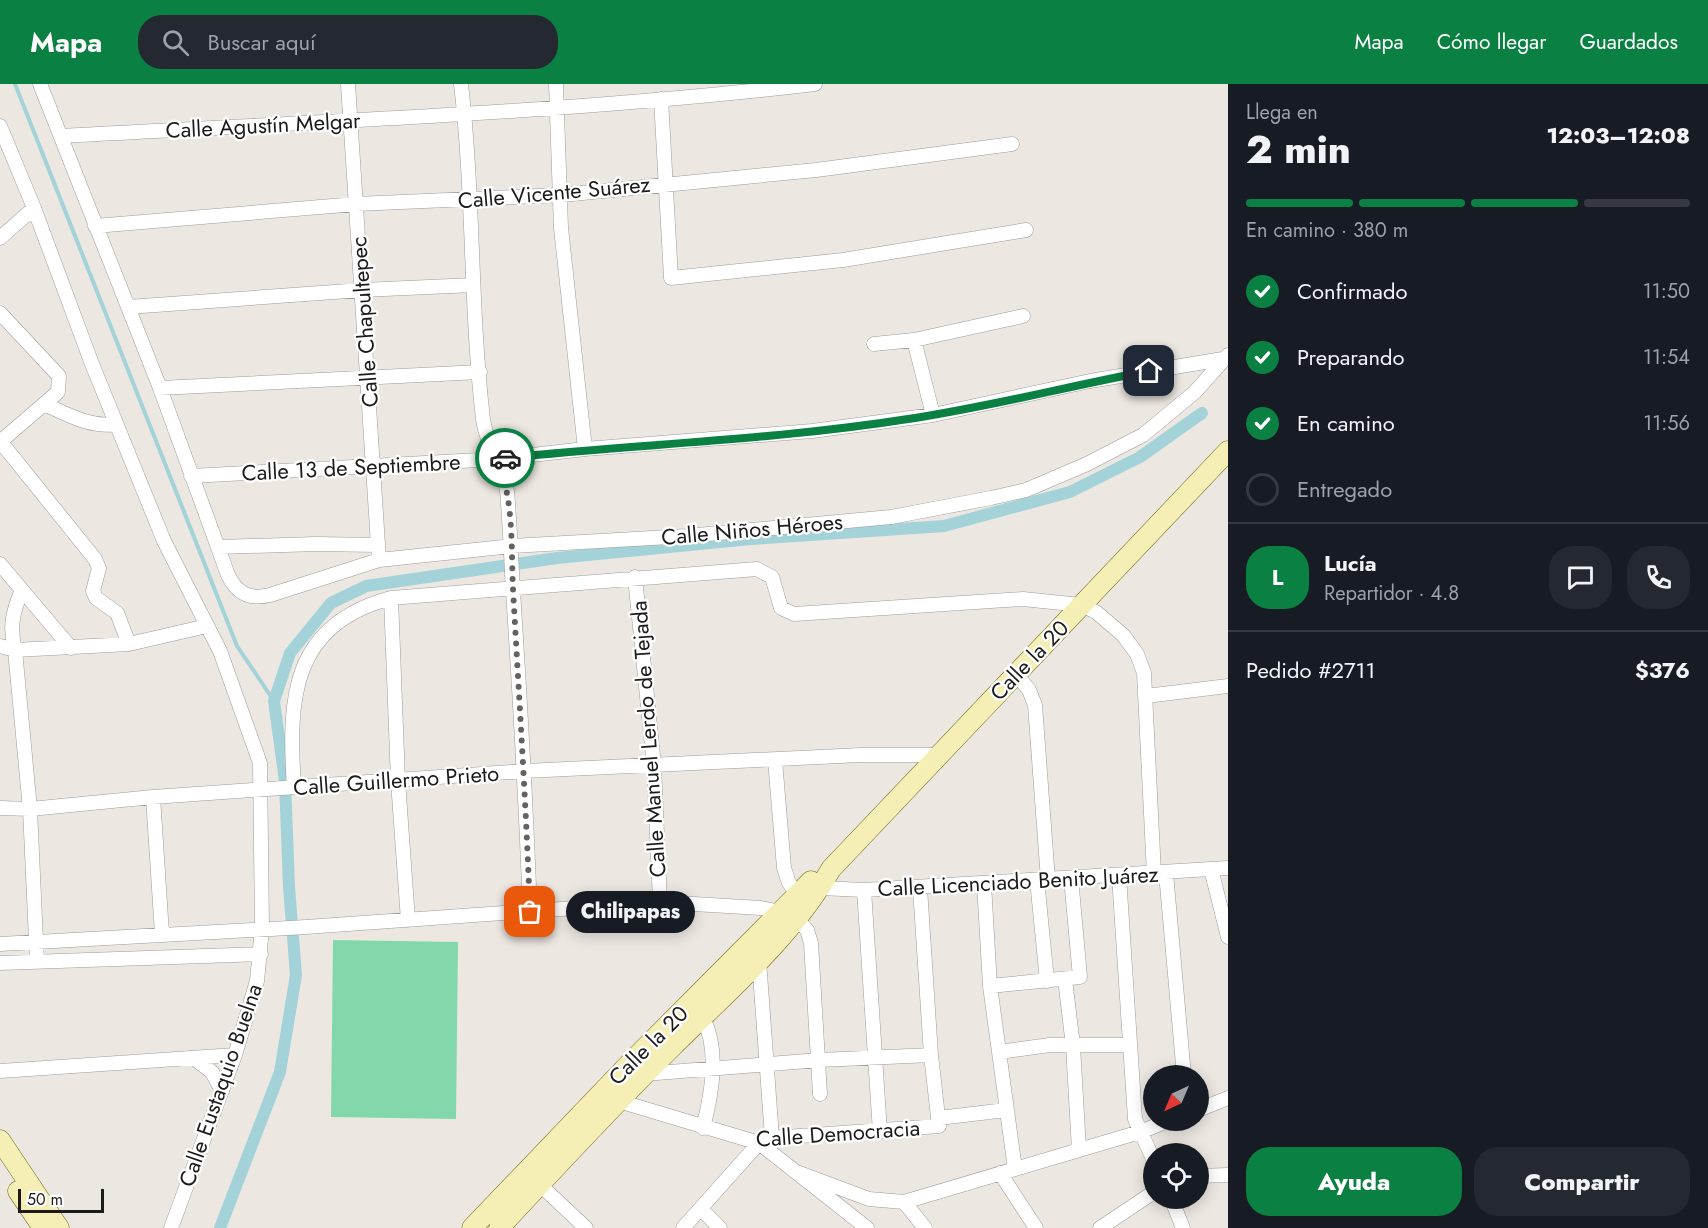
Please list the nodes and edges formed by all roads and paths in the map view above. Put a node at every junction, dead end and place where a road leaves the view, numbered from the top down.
1 (40, 84) edge
2 (348, 84) edge
3 (461, 84) edge
4 (556, 84) edge
5 (815, 84) edge
6 (661, 99) junction
7 (558, 107) junction
8 (465, 114) junction
9 (351, 120) junction
10 (0, 126) edge
11 (61, 136) junction
12 (1011, 144) dead end
13 (666, 183) junction
14 (562, 195) junction
15 (472, 201) junction
16 (356, 204) junction
17 (34, 208) junction
18 (95, 226) junction
19 (1026, 230) dead end
20 (0, 238) edge
21 (473, 285) junction
22 (362, 290) junction
23 (128, 307) junction
24 (0, 313) edge
25 (1023, 316) dead end
26 (914, 340) junction
27 (874, 344) dead end
28 (1225, 357) edge
29 (480, 372) junction
30 (368, 377) junction
31 (160, 388) junction
32 (44, 404) junction
33 (933, 415) junction
34 (116, 424) junction
35 (0, 442) edge
36 (585, 449) junction
37 (1228, 451) edge
38 (497, 459) junction
39 (373, 465) junction
40 (191, 476) junction
41 (378, 545) junction
42 (219, 548) junction
43 (512, 551) junction
44 (379, 560) junction
45 (0, 564) edge
46 (635, 577) junction
47 (513, 585) junction
48 (22, 590) junction
49 (391, 598) junction
50 (1081, 605) junction
51 (207, 626) junction
52 (129, 644) junction
53 (0, 646) edge
54 (71, 648) junction
55 (15, 650) junction
56 (1016, 674) junction
57 (1228, 686) edge
58 (1146, 696) junction
59 (937, 755) junction
60 (775, 760) junction
61 (654, 766) junction
62 (525, 771) junction
63 (398, 781) junction
64 (292, 787) junction
65 (263, 789) junction
66 (153, 797) junction
67 (0, 808) edge
68 (30, 809) junction
69 (1228, 868) edge
70 (1211, 869) junction
71 (1160, 873) junction
72 (1119, 876) junction
73 (1071, 878) junction
74 (1043, 880) junction
75 (984, 884) junction
76 (815, 885) junction
77 (920, 888) junction
78 (864, 890) junction
79 (660, 902) junction
80 (795, 908) junction
81 (530, 912) junction
82 (408, 920) junction
83 (266, 928) junction
84 (162, 934) junction
85 (1228, 937) edge
86 (36, 942) junction
87 (0, 944) edge
88 (261, 954) junction
89 (759, 960) junction
90 (37, 962) junction
91 (0, 963) edge
92 (1065, 979) junction
93 (1047, 981) junction
94 (990, 986) junction
95 (702, 1016) junction
96 (1130, 1045) junction
97 (1074, 1046) junction
98 (999, 1052) junction
99 (234, 1055) junction
100 (932, 1055) junction
101 (876, 1057) junction
102 (195, 1059) junction
103 (820, 1060) junction
104 (767, 1065) junction
105 (1183, 1065) edge
106 (712, 1070) junction
107 (0, 1071) edge
108 (644, 1074) junction
109 (222, 1090) junction
110 (820, 1094) dead end
111 (598, 1096) junction
112 (1228, 1098) edge
113 (617, 1101) junction
114 (1209, 1106) edge
115 (1006, 1110) junction
116 (939, 1122) junction
117 (703, 1128) junction
118 (1143, 1131) edge
119 (880, 1132) junction
120 (1140, 1132) junction
121 (0, 1140) edge
122 (765, 1141) junction
123 (1145, 1143) edge
124 (1080, 1150) junction
125 (0, 1164) edge
126 (1015, 1169) junction
127 (794, 1171) junction
128 (1000, 1173) junction
129 (1228, 1175) edge
130 (1209, 1176) edge
131 (533, 1177) junction
132 (1143, 1199) edge
133 (904, 1202) junction
134 (701, 1209) junction
135 (1175, 1209) edge
136 (43, 1228) edge
137 (59, 1228) edge
138 (171, 1228) edge
139 (472, 1228) edge
140 (499, 1228) edge
141 (586, 1228) edge
142 (683, 1228) edge
143 (720, 1228) edge
144 (867, 1228) edge
145 (924, 1228) edge
146 (1036, 1228) edge
147 (1100, 1228) edge
148 (1183, 1228) edge

1 - 11 street
2 - 9 street, Calle Chapultepec
3 - 8 street
4 - 7 street
5 - 6 street
6 - 7 street
6 - 13 street
7 - 8 street, Calle Agustín Melgar
7 - 14 street
8 - 9 street, Calle Agustín Melgar
8 - 15 street
9 - 11 street, Calle Agustín Melgar
9 - 16 street, Calle Chapultepec
10 - 17 street, Calle Eustaquio Buelna
11 - 18 street
12 - 13 street, Calle Vicente Suárez
13 - 14 street, Calle Vicente Suárez
13 - 19 street
14 - 15 street, Calle Vicente Suárez
14 - 36 street
15 - 16 street, Calle Vicente Suárez
15 - 21 street
16 - 18 street, Calle Vicente Suárez
16 - 22 street, Calle Chapultepec
17 - 20 street
17 - 34 street, Calle Eustaquio Buelna
18 - 23 street
21 - 22 street
21 - 29 street
22 - 23 street
22 - 30 street, Calle Chapultepec
23 - 31 street
24 - 32 street
25 - 26 street
26 - 27 street
26 - 33 street
28 - 33 street, Calle 13 de Septiembre
28 - 43 street, Calle Niños Héroes
29 - 30 street
29 - 38 street
30 - 31 street
30 - 39 street, Calle Chapultepec
31 - 40 street
32 - 34 street
32 - 35 street
33 - 36 street, Calle 13 de Septiembre
34 - 51 street, Calle Eustaquio Buelna
35 - 52 street
36 - 38 street, Calle 13 de Septiembre
37 - 50 street, Calle la 20
38 - 39 street, Calle 13 de Septiembre
38 - 43 street
39 - 40 street, Calle 13 de Septiembre
39 - 41 street, Calle Chapultepec
40 - 42 street
41 - 42 street
41 - 44 street, Calle Chapultepec
42 - 44 street, Calle Niños Héroes
43 - 44 street, Calle Niños Héroes
43 - 47 street
45 - 48 street
46 - 47 street
46 - 50 street
46 - 61 street, Calle Manuel Lerdo de Tejada
47 - 49 street
47 - 62 street
48 - 54 street
48 - 55 street
49 - 63 street
49 - 64 street
50 - 56 street, Calle la 20
50 - 58 street
51 - 52 street
51 - 65 street, Calle Eustaquio Buelna
52 - 54 street
53 - 55 street
54 - 55 street
55 - 68 street
56 - 59 street, Calle la 20
56 - 74 street
57 - 58 street
58 - 71 street
59 - 60 street, Calle Guillermo Prieto
59 - 76 street, Calle la 20
60 - 61 street, Calle Guillermo Prieto
60 - 80 street
61 - 62 street, Calle Guillermo Prieto
61 - 79 street, Calle Manuel Lerdo de Tejada
62 - 63 street, Calle Guillermo Prieto
62 - 81 street
63 - 64 street, Calle Guillermo Prieto
63 - 82 street
64 - 65 street, Calle Guillermo Prieto
65 - 66 street, Calle Guillermo Prieto
65 - 83 street, Calle Eustaquio Buelna
66 - 68 street, Calle Guillermo Prieto
66 - 84 street
67 - 68 street, Calle Guillermo Prieto
68 - 86 street
69 - 70 street, Calle Licenciado Benito Juárez
70 - 71 street, Calle Licenciado Benito Juárez
70 - 85 street
71 - 72 street, Calle Licenciado Benito Juárez
71 - 105 street
72 - 73 street, Calle Licenciado Benito Juárez
72 - 96 street
73 - 74 street, Calle Licenciado Benito Juárez
73 - 92 street
74 - 75 street, Calle Licenciado Benito Juárez
74 - 93 street
75 - 77 street, Calle Licenciado Benito Juárez
75 - 94 street
76 - 78 street, Calle Licenciado Benito Juárez
76 - 80 street, Calle la 20
77 - 78 street, Calle Licenciado Benito Juárez
77 - 100 street
78 - 101 street
79 - 80 street
79 - 81 street
80 - 89 street, Calle la 20
80 - 103 street
80 - 111 street, Calle la 20
81 - 82 street
82 - 83 street
83 - 84 street
83 - 88 street, Calle Eustaquio Buelna
84 - 86 street
86 - 87 street
86 - 90 street
88 - 90 street
88 - 99 street, Calle Eustaquio Buelna
89 - 95 street, Calle la 20
89 - 104 street
90 - 91 street
92 - 93 street
92 - 97 street
93 - 94 street
94 - 98 street
95 - 106 street
95 - 108 street, Calle la 20
96 - 97 street
96 - 120 street
97 - 98 street
97 - 124 street
98 - 115 street
99 - 102 street
99 - 109 street, Calle Eustaquio Buelna
100 - 101 street
100 - 116 street
101 - 103 street
101 - 119 street
102 - 107 street
102 - 109 street
103 - 104 street
103 - 110 street
104 - 106 street
104 - 122 street
106 - 108 street
106 - 117 street
108 - 113 street, Calle la 20
109 - 138 street, Calle Eustaquio Buelna
111 - 113 street, Calle Democracia
111 - 131 street, Calle la 20
112 - 114 street
113 - 117 street, Calle Democracia
113 - 131 street, Calle la 20
115 - 116 street, Calle Democracia
115 - 126 street
116 - 119 street, Calle Democracia
117 - 122 street, Calle Democracia
118 - 120 street
119 - 122 street, Calle Democracia
120 - 123 street
120 - 124 street
121 - 137 street
122 - 127 street
122 - 134 street
124 - 126 street
125 - 136 street
126 - 128 street
127 - 133 street
127 - 144 street
128 - 133 street
128 - 146 street
129 - 130 street
131 - 139 street, Calle la 20
131 - 140 street, Calle la 20
131 - 141 street
132 - 147 street
133 - 145 street
134 - 142 street
134 - 143 street
135 - 148 street

